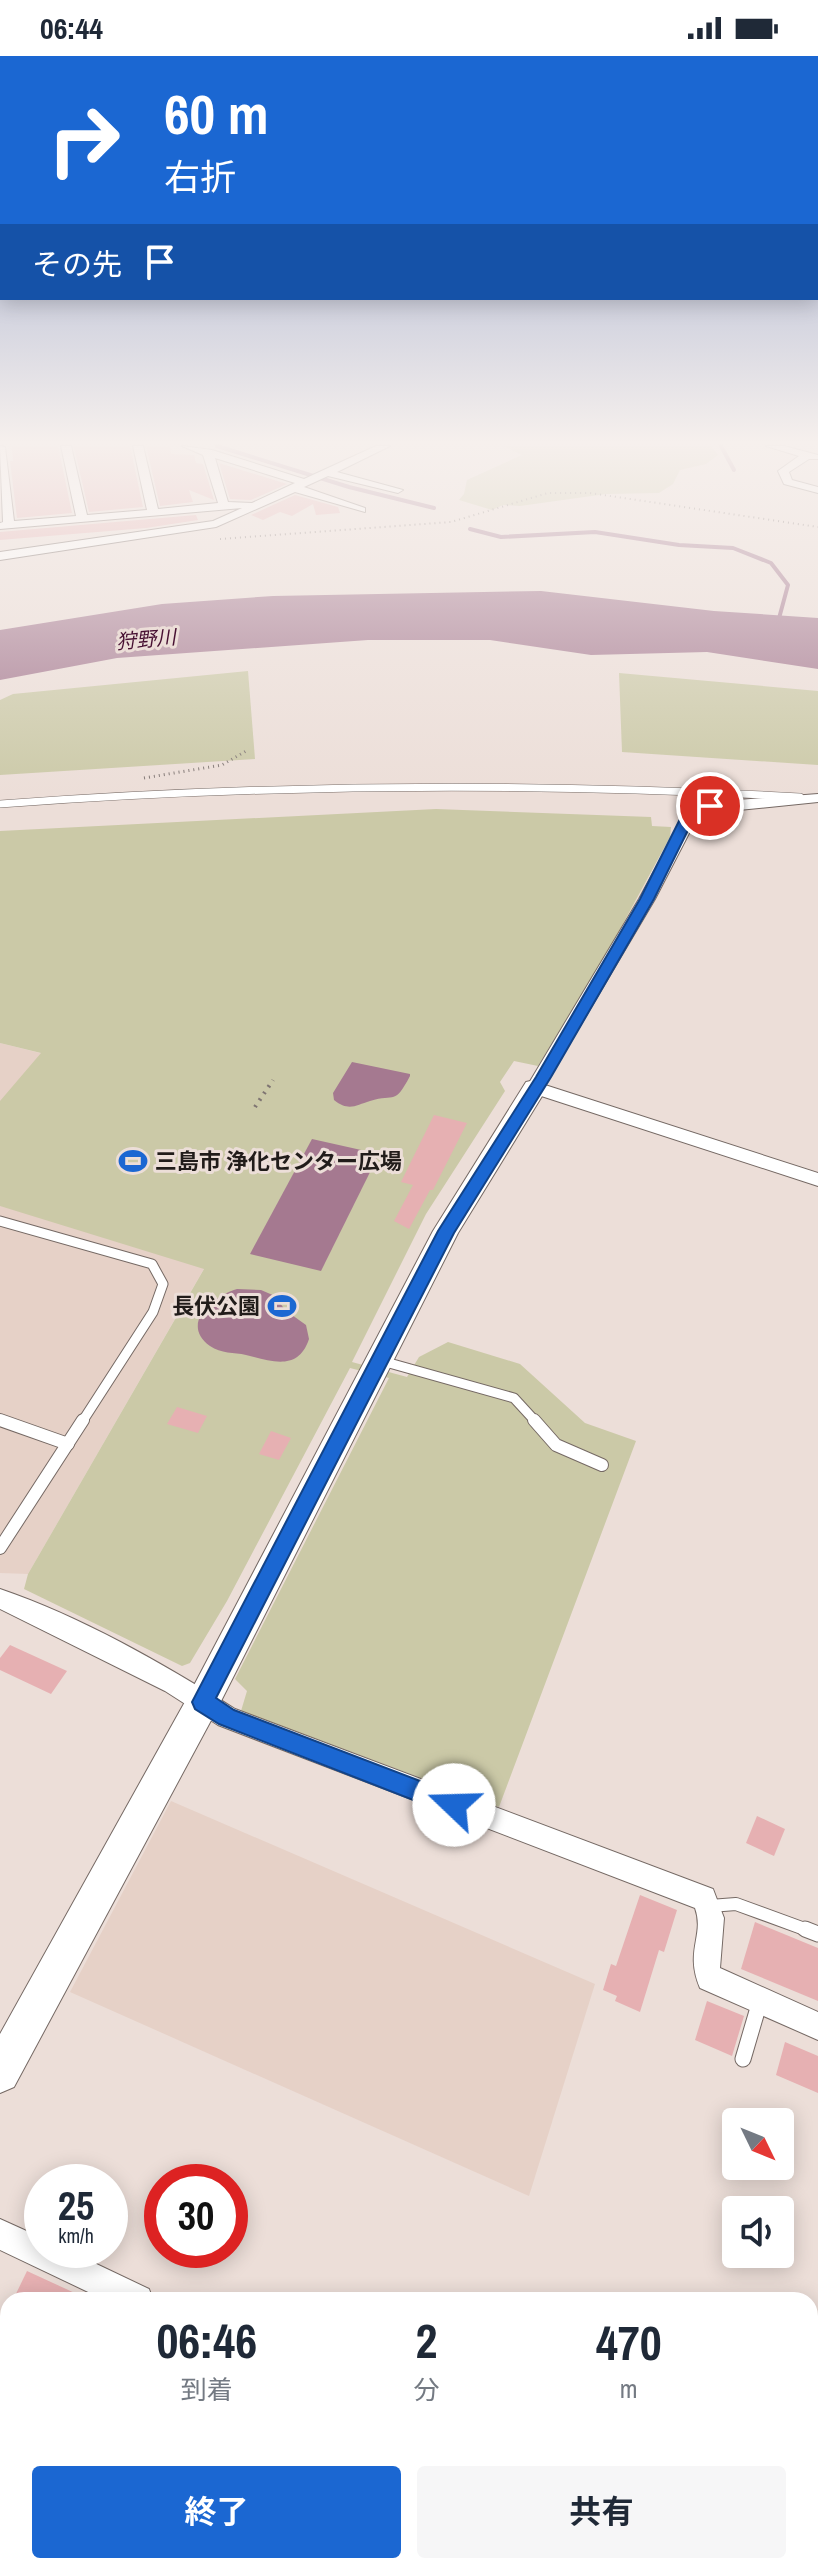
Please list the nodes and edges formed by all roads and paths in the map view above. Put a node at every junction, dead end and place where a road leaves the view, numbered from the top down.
1 (812, 798) edge
2 (0, 804) edge
3 (273, 1080) dead end
4 (535, 1088) junction
5 (255, 1107) dead end
6 (818, 1180) edge
7 (0, 1221) edge
8 (382, 1361) junction
9 (0, 1420) edge
10 (68, 1444) junction
11 (602, 1465) dead end
12 (0, 1548) edge
13 (0, 1599) edge
14 (203, 1702) junction
15 (710, 1906) junction
16 (818, 1934) edge
17 (760, 2001) junction
18 (818, 2026) edge
19 (743, 2059) dead end
20 (0, 2073) edge
21 (0, 2234) edge
22 (121, 2292) edge

1 - 2 lane
1 - 4 street
3 - 5 path
4 - 6 street
4 - 8 street
7 - 10 lane
8 - 11 lane
8 - 14 street
9 - 10 lane
10 - 12 lane
13 - 14 street
14 - 15 street
14 - 20 street
15 - 16 lane
15 - 17 street
17 - 18 street
17 - 19 lane
21 - 22 street

